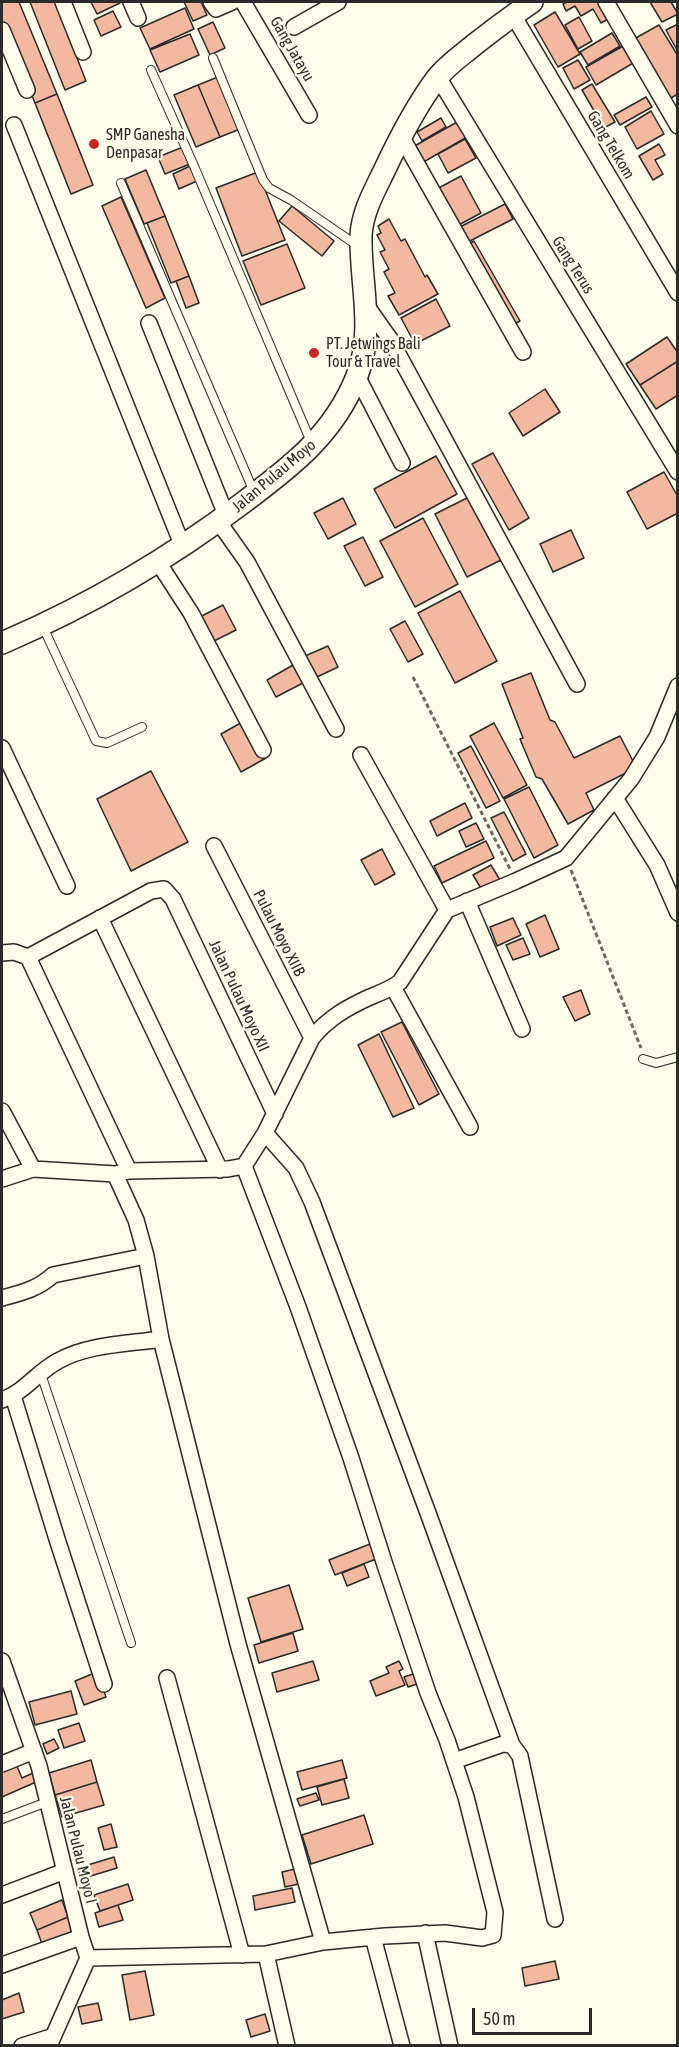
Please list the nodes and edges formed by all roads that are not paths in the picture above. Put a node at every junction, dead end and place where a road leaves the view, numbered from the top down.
1 (63, 2) edge
2 (131, 2) edge
3 (212, 2) edge
4 (232, 2) edge
5 (243, 2) edge
6 (338, 2) edge
7 (532, 2) edge
8 (606, 2) edge
9 (513, 15) junction
10 (138, 18) dead end
11 (294, 27) dead end
12 (2, 30) edge
13 (83, 52) dead end
14 (213, 58) dead end
15 (151, 70) dead end
16 (438, 77) junction
17 (27, 90) dead end
18 (309, 115) dead end
19 (14, 125) dead end
20 (678, 126) edge
21 (401, 136) junction
22 (121, 183) dead end
23 (362, 248) junction
24 (678, 293) edge
25 (366, 305) junction
26 (149, 323) dead end
27 (524, 352) dead end
28 (357, 376) junction
29 (312, 446) junction
30 (402, 462) dead end
31 (678, 472) edge
32 (255, 494) junction
33 (222, 518) junction
34 (183, 547) junction
35 (159, 562) junction
36 (42, 625) junction
37 (2, 643) edge
38 (577, 684) dead end
39 (678, 686) edge
40 (142, 727) dead end
41 (336, 729) dead end
42 (2, 748) edge
43 (262, 750) dead end
44 (361, 755) dead end
45 (615, 798) junction
46 (214, 846) dead end
47 (67, 886) dead end
48 (467, 901) junction
49 (447, 910) junction
50 (678, 913) edge
51 (100, 918) junction
52 (2, 953) edge
53 (27, 957) junction
54 (397, 994) junction
55 (522, 1029) dead end
56 (312, 1038) junction
57 (678, 1057) edge
58 (643, 1059) road end
59 (2, 1111) edge
60 (275, 1114) junction
61 (470, 1127) dead end
62 (265, 1133) junction
63 (244, 1166) junction
64 (33, 1169) junction
65 (220, 1170) junction
66 (2, 1179) edge
67 (122, 1181) junction
68 (146, 1256) junction
69 (2, 1298) edge
70 (161, 1339) junction
71 (41, 1374) junction
72 (7, 1398) edge
73 (131, 1643) dead end
74 (2, 1661) edge
75 (168, 1678) dead end
76 (4, 1679) edge
77 (104, 1684) dead end
78 (512, 1745) junction
79 (34, 1751) junction
80 (454, 1761) junction
81 (2, 1764) edge
82 (47, 1802) junction
83 (2, 1819) edge
84 (65, 1871) junction
85 (2, 1895) edge
86 (555, 1919) dead end
87 (425, 1933) junction
88 (81, 1936) junction
89 (373, 1937) junction
90 (323, 1942) junction
91 (266, 1954) junction
92 (242, 1955) junction
93 (88, 1958) junction
94 (2, 1965) edge
95 (50, 2042) edge
96 (22, 2046) edge
97 (287, 2046) edge
98 (402, 2046) edge
99 (450, 2046) edge

1 - 13 street
2 - 10 street
3 - 4 street
5 - 18 street, Gang Jatayu
6 - 11 street
7 - 9 street, Jalan Pulau Moyo
8 - 20 street
9 - 16 street, Jalan Pulau Moyo
9 - 24 street, Gang Telkom
12 - 17 street
14 - 23 lane
15 - 29 lane
16 - 21 street, Jalan Pulau Moyo
16 - 31 street, Gang Terus
19 - 34 street
21 - 23 street, Jalan Pulau Moyo
21 - 27 street
22 - 32 lane
23 - 25 street, Jalan Pulau Moyo
25 - 28 street, Jalan Pulau Moyo
25 - 38 street
26 - 33 street
28 - 29 street, Jalan Pulau Moyo
28 - 30 street
29 - 32 street, Jalan Pulau Moyo
32 - 33 street, Jalan Pulau Moyo
33 - 34 street, Jalan Pulau Moyo
33 - 41 street
34 - 35 street, Jalan Pulau Moyo
35 - 36 street, Jalan Pulau Moyo
35 - 43 street
36 - 37 street, Jalan Pulau Moyo
36 - 40 lane
39 - 45 street
42 - 47 street
44 - 49 street
45 - 48 street
45 - 50 street
46 - 56 street, Pulau Moyo XIIB
48 - 49 street
48 - 55 street
49 - 54 street
51 - 53 street
51 - 60 street, Jalan Pulau Moyo XII
51 - 65 street
52 - 53 street
53 - 67 street
54 - 56 street
54 - 61 street
56 - 60 street
57 - 58 lane
59 - 64 street
60 - 62 street
62 - 63 street
62 - 78 street
63 - 65 street
63 - 80 street
64 - 66 street
64 - 67 street
65 - 67 street
67 - 68 street
68 - 69 street
68 - 70 street
70 - 71 street
70 - 90 street
71 - 72 street
71 - 73 lane
72 - 77 street
74 - 76 street, Jalan Pulau Moyo I
75 - 92 street
76 - 79 street, Jalan Pulau Moyo I
78 - 80 street
78 - 86 street
79 - 81 street
79 - 82 street, Jalan Pulau Moyo I
80 - 87 street
82 - 83 lane
82 - 84 street, Jalan Pulau Moyo I
84 - 85 street
84 - 88 street, Jalan Pulau Moyo I
87 - 89 street
87 - 99 street
88 - 93 street, Jalan Pulau Moyo I
88 - 94 street
89 - 90 street
89 - 98 street
90 - 91 street
91 - 92 street
91 - 97 street
92 - 93 street
93 - 95 street
95 - 96 street

